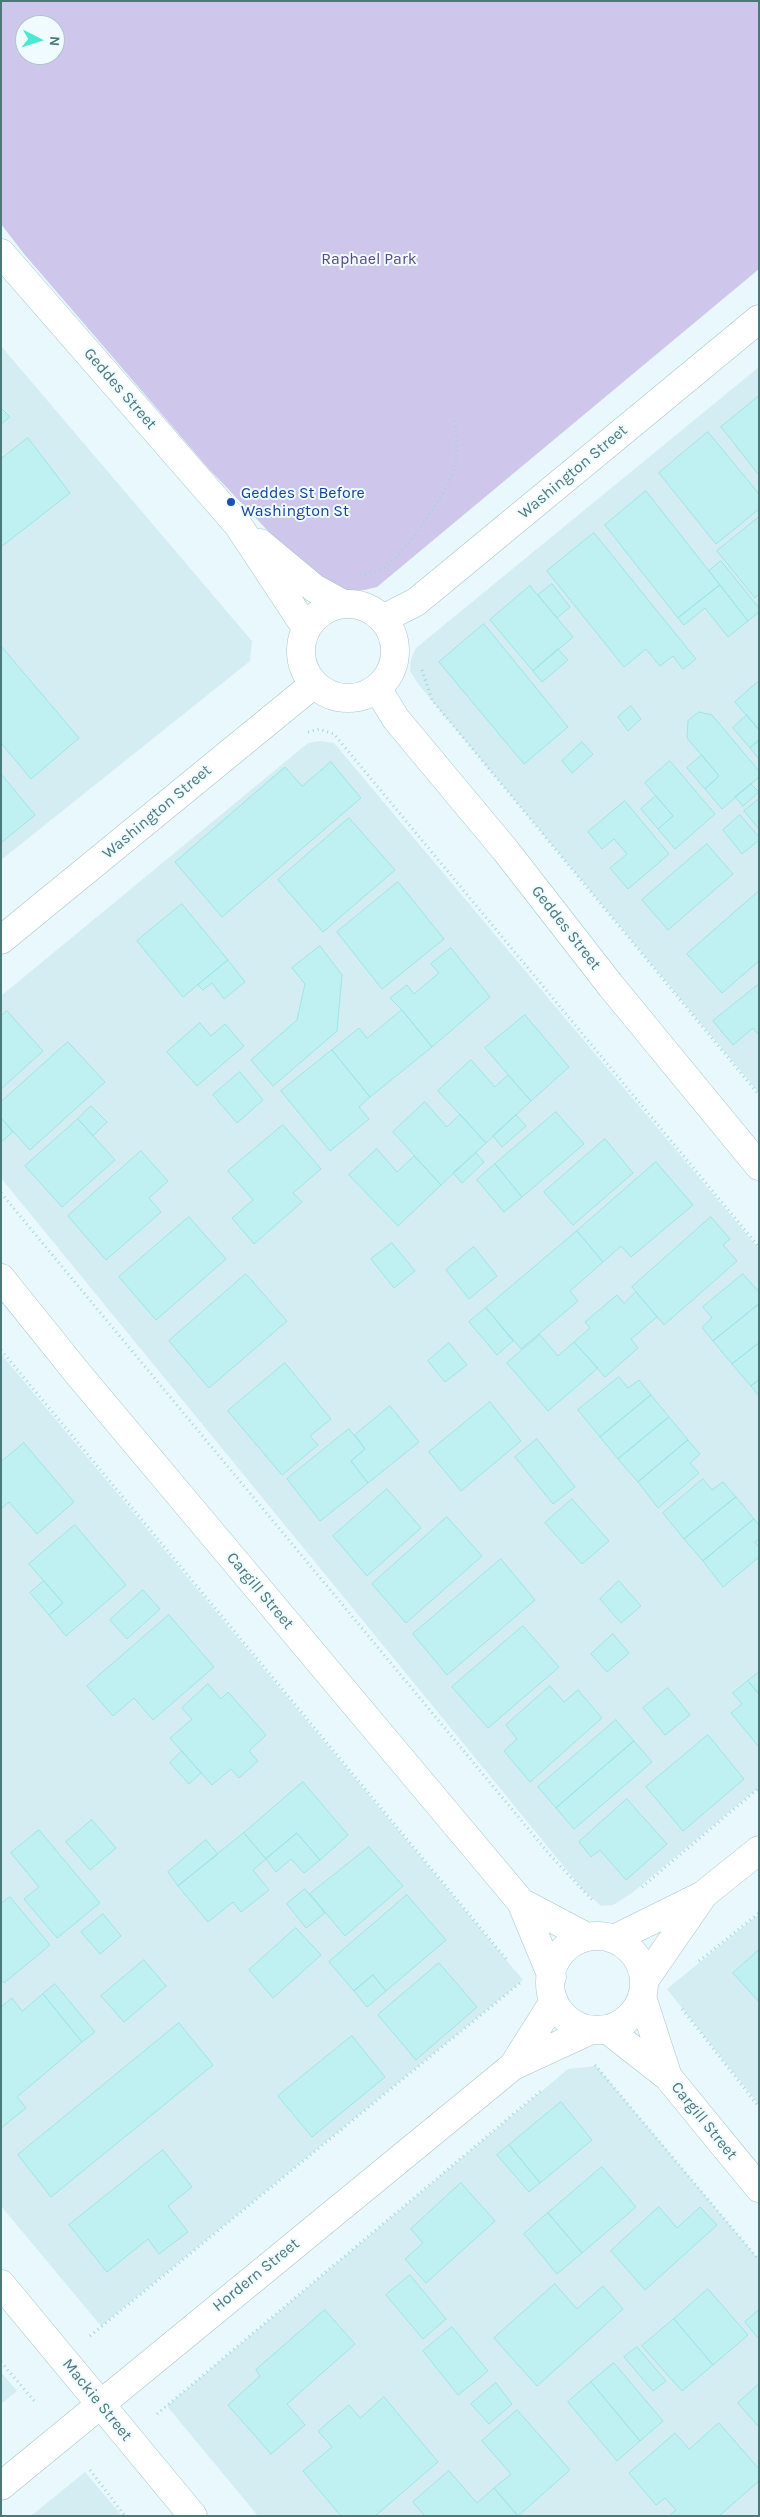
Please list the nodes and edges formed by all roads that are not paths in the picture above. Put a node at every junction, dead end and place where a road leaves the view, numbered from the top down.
1 (1, 253) edge
2 (759, 318) edge
3 (238, 525) junction
4 (343, 604) junction
5 (383, 619) junction
6 (306, 628) junction
7 (314, 684) junction
8 (377, 688) junction
9 (1, 940) edge
10 (759, 1166) edge
11 (1, 1278) edge
12 (759, 1850) edge
13 (703, 1895) junction
14 (520, 1902) junction
15 (587, 1937) junction
16 (614, 1940) junction
17 (553, 1989) junction
18 (643, 1989) junction
19 (600, 2030) junction
20 (513, 2066) junction
21 (668, 2076) junction
22 (759, 2188) edge
23 (1, 2284) edge
24 (100, 2404) junction
25 (1, 2486) edge
26 (193, 2516) edge

1 - 3 street, Geddes Street
2 - 5 street, Washington Street
3 - 4 street, Geddes Street
3 - 6 street, Geddes Street
4 - 5 street
4 - 6 street
5 - 8 street
6 - 7 street
7 - 8 street
7 - 9 street, Washington Street
8 - 10 street, Geddes Street
11 - 14 street, Cargill Street
12 - 13 street
13 - 16 street
13 - 18 street
14 - 15 street, Cargill Street
14 - 17 street, Cargill Street
15 - 16 street
15 - 17 street
16 - 18 street
17 - 19 street
17 - 20 street, Hordern Street
18 - 19 street
18 - 21 street, Cargill Street
19 - 20 street, Hordern Street
19 - 21 street, Cargill Street
20 - 24 street, Hordern Street
21 - 22 street, Cargill Street
23 - 24 street, Mackie Street
24 - 25 street, Hordern Street
24 - 26 street, Mackie Street

